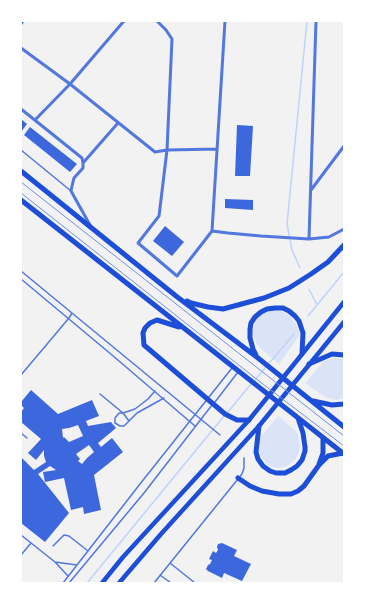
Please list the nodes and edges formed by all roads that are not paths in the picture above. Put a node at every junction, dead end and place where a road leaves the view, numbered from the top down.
1 (23, 21) edge
2 (124, 21) edge
3 (157, 21) edge
4 (225, 21) edge
5 (316, 21) edge
6 (21, 24) edge
7 (21, 48) edge
8 (70, 84) junction
9 (21, 109) edge
10 (35, 120) junction
11 (118, 123) junction
12 (344, 146) edge
13 (217, 149) junction
14 (21, 150) edge
15 (167, 150) junction
16 (84, 163) junction
17 (21, 171) edge
18 (71, 190) junction
19 (311, 190) junction
20 (21, 200) edge
21 (91, 228) junction
22 (344, 229) edge
23 (212, 231) junction
24 (309, 239) junction
25 (344, 245) edge
26 (21, 271) edge
27 (21, 279) edge
28 (176, 296) junction
29 (344, 302) edge
30 (72, 313) junction
31 (69, 318) junction
32 (344, 322) edge
33 (183, 328) junction
34 (302, 354) junction
35 (344, 355) edge
36 (258, 358) junction
37 (309, 364) junction
38 (233, 367) junction
39 (239, 371) junction
40 (21, 376) edge
41 (155, 391) junction
42 (100, 394) dead end
43 (164, 398) junction
44 (312, 400) junction
45 (344, 404) edge
46 (123, 413) junction
47 (195, 415) junction
48 (298, 417) junction
49 (201, 420) junction
50 (249, 420) junction
51 (129, 421) junction
52 (190, 421) junction
53 (196, 426) junction
54 (259, 426) junction
55 (344, 428) edge
56 (21, 433) edge
57 (220, 435) dead end
58 (27, 438) dead end
59 (323, 438) junction
60 (344, 453) edge
61 (244, 458) dead end
62 (319, 465) junction
63 (238, 478) junction
64 (21, 535) edge
65 (31, 543) junction
66 (53, 546) dead end
67 (88, 551) junction
68 (21, 555) edge
69 (55, 562) junction
70 (170, 563) junction
71 (77, 565) junction
72 (160, 575) junction
73 (68, 576) junction
74 (63, 583) edge
75 (69, 583) edge
76 (102, 583) edge
77 (119, 583) edge
78 (154, 583) edge
79 (171, 583) edge
80 (195, 583) edge

1 - 6 street
2 - 8 street
3 - 15 street
4 - 13 street
5 - 19 street
7 - 8 street
8 - 10 street
8 - 11 street
9 - 10 street
10 - 16 street
11 - 15 street
11 - 16 street
12 - 19 street
13 - 15 street
13 - 23 street
14 - 18 lane
15 - 23 street
16 - 18 street
17 - 21 highway
18 - 21 street
19 - 24 street
20 - 33 highway
21 - 28 highway
22 - 24 street
23 - 24 street
25 - 28 highway
26 - 30 lane
27 - 31 lane
28 - 36 highway
29 - 34 main road
30 - 31 lane
30 - 47 lane
31 - 40 lane
31 - 41 lane
32 - 37 main road
33 - 38 highway
33 - 50 highway
34 - 36 highway
34 - 50 main road
35 - 37 highway
36 - 44 highway
37 - 54 main road
38 - 39 highway
38 - 47 lane
39 - 48 highway
39 - 49 lane
41 - 43 lane
41 - 46 lane
42 - 46 lane
43 - 51 lane
43 - 52 lane
44 - 45 highway
44 - 55 highway
46 - 51 lane
46 - 51 lane
47 - 49 lane
47 - 52 lane
48 - 54 highway
48 - 59 highway
49 - 53 lane
49 - 57 lane
50 - 76 main road
52 - 53 lane
52 - 67 lane
53 - 75 lane
54 - 77 main road
56 - 58 lane
59 - 60 highway
59 - 62 highway
60 - 62 highway
61 - 63 lane
62 - 63 highway
63 - 70 lane
64 - 65 lane
65 - 68 lane
65 - 69 lane
66 - 67 lane
67 - 71 lane
69 - 71 lane
69 - 73 lane
70 - 72 lane
70 - 80 lane
71 - 73 lane
72 - 78 lane
72 - 79 lane
73 - 74 lane

